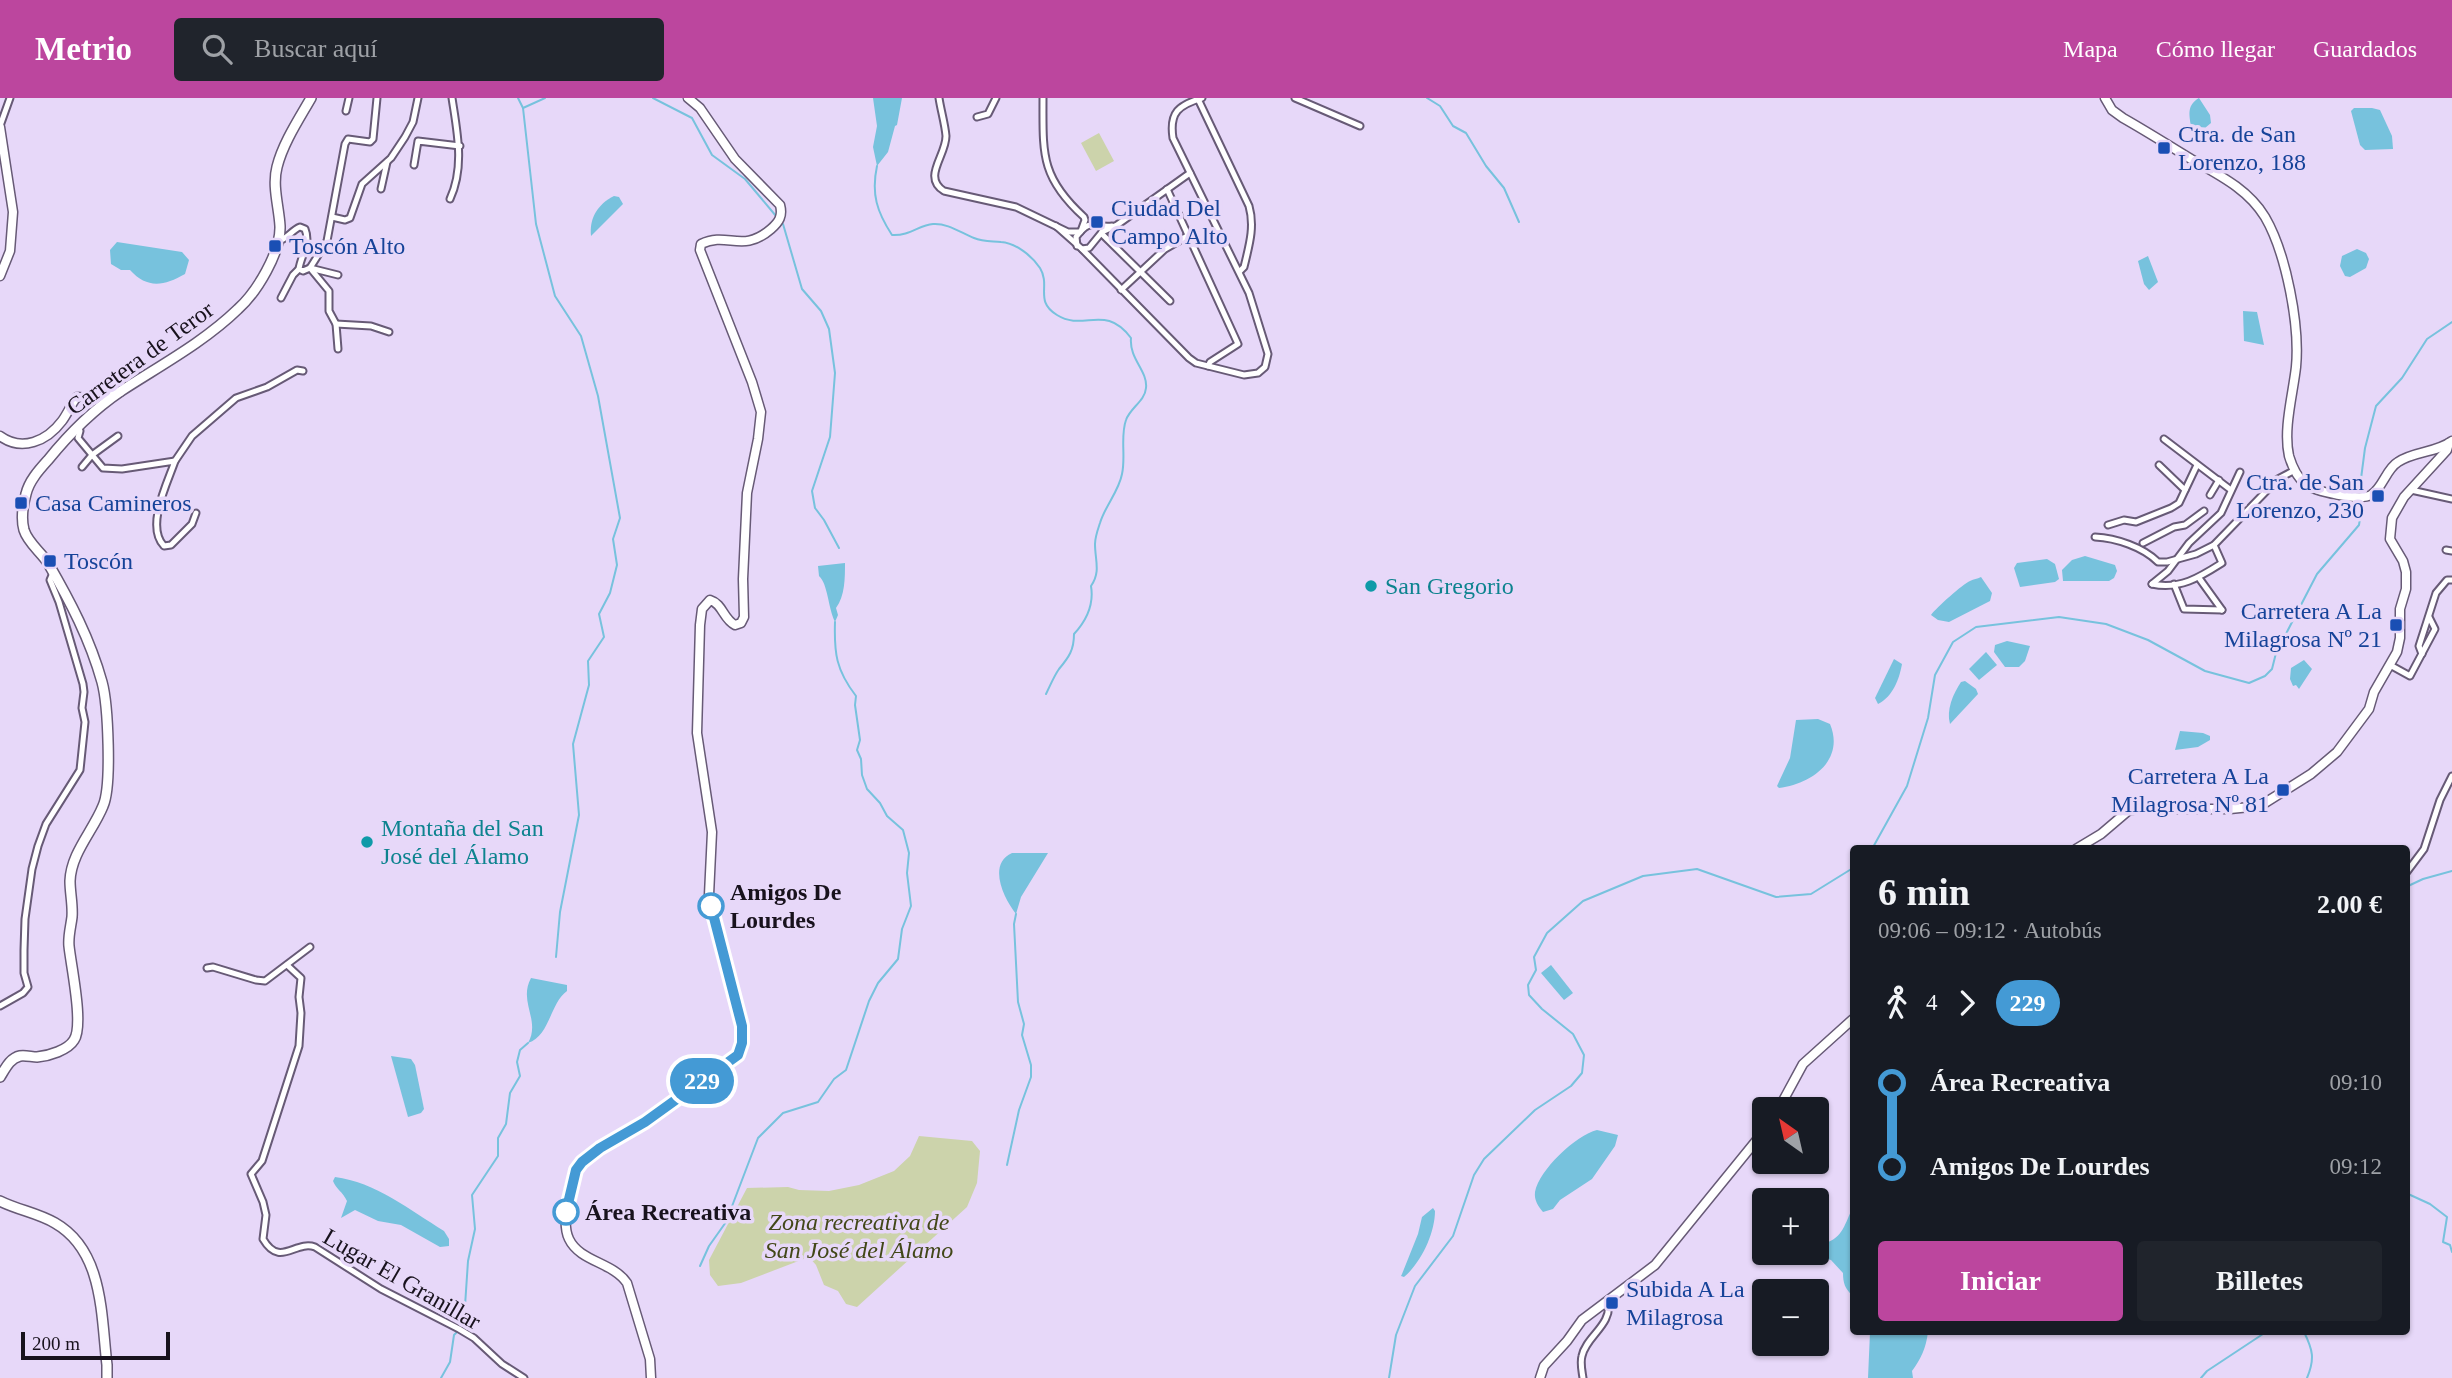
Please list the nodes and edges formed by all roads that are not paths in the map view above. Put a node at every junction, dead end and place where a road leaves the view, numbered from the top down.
1 (10, 98) edge
2 (311, 98) edge
3 (349, 98) edge
4 (377, 98) edge
5 (418, 98) edge
6 (452, 98) edge
7 (688, 98) edge
8 (939, 98) edge
9 (996, 98) edge
10 (1043, 98) edge
11 (1295, 98) edge
12 (2105, 98) edge
13 (1200, 99) edge
14 (346, 111) dead end
15 (977, 117) dead end
16 (0, 127) edge
17 (1360, 127) dead end
18 (460, 146) junction
19 (387, 162) junction
20 (414, 165) dead end
21 (1190, 173) junction
22 (382, 189) dead end
23 (1167, 189) junction
24 (450, 199) dead end
25 (1078, 211) junction
26 (332, 217) junction
27 (1096, 224) junction
28 (1117, 225) junction
29 (1056, 226) junction
30 (1080, 231) junction
31 (1102, 233) junction
32 (1189, 235) junction
33 (279, 241) junction
34 (1080, 248) junction
35 (310, 268) junction
36 (299, 269) junction
37 (1240, 271) junction
38 (1139, 272) junction
39 (338, 275) dead end
40 (0, 276) edge
41 (1121, 290) junction
42 (281, 298) dead end
43 (1170, 301) dead end
44 (336, 324) junction
45 (389, 332) dead end
46 (338, 349) dead end
47 (1208, 366) junction
48 (303, 371) dead end
49 (121, 391) junction
50 (87, 398) junction
51 (97, 409) junction
52 (78, 426) junction
53 (0, 436) edge
54 (118, 436) dead end
55 (2164, 439) dead end
56 (2450, 442) edge
57 (92, 455) junction
58 (174, 461) junction
59 (2159, 465) dead end
60 (2197, 465) junction
61 (82, 467) dead end
62 (2295, 470) junction
63 (2239, 472) dead end
64 (2219, 481) junction
65 (2185, 490) junction
66 (2231, 490) junction
67 (2411, 490) junction
68 (2210, 495) dead end
69 (2452, 499) edge
70 (2204, 511) dead end
71 (196, 513) dead end
72 (2108, 525) dead end
73 (2095, 537) dead end
74 (2143, 543) dead end
75 (2214, 545) junction
76 (2177, 559) junction
77 (53, 573) junction
78 (2199, 578) junction
79 (2452, 580) edge
80 (2174, 584) junction
81 (2390, 665) junction
82 (2452, 776) edge
83 (2083, 845) edge
84 (2410, 868) edge
85 (310, 947) dead end
86 (287, 965) junction
87 (207, 968) dead end
88 (0, 1006) edge
89 (1850, 1022) edge
90 (0, 1077) edge
91 (1784, 1097) edge
92 (1752, 1146) edge
93 (0, 1200) edge
94 (1608, 1301) junction
95 (107, 1378) edge
96 (524, 1378) edge
97 (651, 1378) edge
98 (1540, 1378) edge
99 (1583, 1378) edge

1 - 16 street
2 - 33 main road, Carretera de Teror
3 - 14 street
4 - 26 street
5 - 19 street
6 - 18 street
7 - 97 street
8 - 29 street
9 - 15 street
10 - 25 street
11 - 17 street
12 - 62 street
13 - 21 street
13 - 37 street
16 - 40 street
18 - 20 street
18 - 24 street
19 - 22 street
19 - 26 street
21 - 23 street
21 - 37 street
23 - 28 street
23 - 32 street
25 - 27 street
25 - 30 street
26 - 35 street
27 - 28 street
27 - 30 street
27 - 31 street
28 - 31 street
29 - 30 street
29 - 34 street
30 - 34 street
31 - 34 street
31 - 38 street
32 - 38 street
32 - 47 street
33 - 36 street
33 - 49 main road, Carretera de Teror
34 - 41 street
35 - 36 street
35 - 39 street
35 - 44 street
36 - 42 street
37 - 47 street
38 - 41 street
38 - 43 street
41 - 47 street
44 - 45 street
44 - 46 street
48 - 58 street
49 - 50 street
49 - 51 main road, Carretera de Teror
50 - 51 street
50 - 53 street
51 - 52 main road, Carretera de Teror
52 - 57 street
52 - 77 main road, Carretera de Teror
54 - 57 street
55 - 60 street
56 - 62 street
56 - 67 street
57 - 58 street
57 - 61 street
58 - 71 street
59 - 65 street
60 - 64 street
60 - 65 street
62 - 75 street
63 - 66 street
64 - 66 street
64 - 68 street
65 - 72 street
66 - 76 street
67 - 69 street
67 - 81 street
70 - 74 street
73 - 76 street
75 - 76 street
75 - 78 street
76 - 80 street
77 - 88 street
77 - 90 main road, Carretera de Teror
78 - 80 street
78 - 80 street
79 - 81 street
81 - 83 street
82 - 84 street
85 - 86 street
86 - 87 street
86 - 96 street, Lugar El Granillar
89 - 91 street
92 - 94 street
93 - 95 main road
94 - 98 street
94 - 99 street

